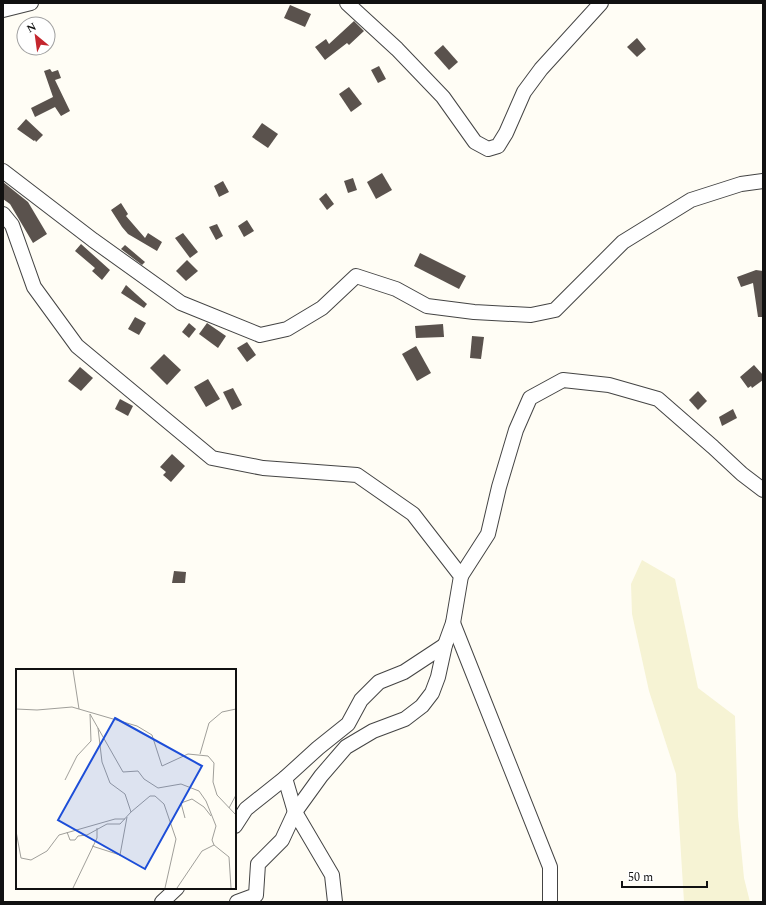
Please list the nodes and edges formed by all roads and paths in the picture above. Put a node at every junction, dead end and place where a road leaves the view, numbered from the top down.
1 (31, 3) edge
2 (347, 3) edge
3 (601, 3) edge
4 (3, 10) edge
5 (3, 171) edge
6 (763, 181) edge
7 (3, 214) edge
8 (763, 490) edge
9 (461, 576) junction
10 (453, 623) junction
11 (445, 646) junction
12 (285, 778) junction
13 (295, 812) junction
14 (236, 824) edge
15 (176, 889) edge
16 (162, 902) edge
17 (237, 902) edge
18 (335, 902) edge
19 (550, 902) edge

1 - 4 street
2 - 3 street
5 - 6 street
7 - 9 street
8 - 9 street
9 - 10 street
10 - 11 street
10 - 19 street
11 - 12 street
11 - 13 street
12 - 13 street
12 - 14 street
13 - 17 street
13 - 18 street
15 - 16 street

